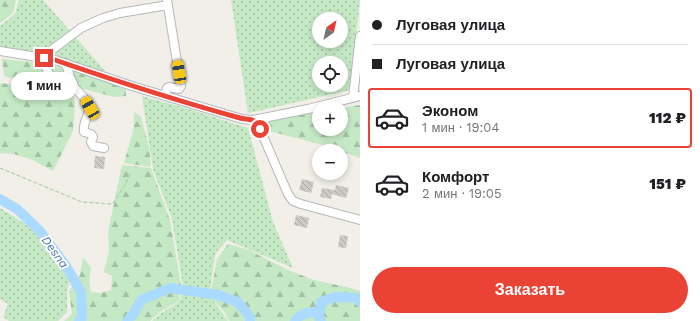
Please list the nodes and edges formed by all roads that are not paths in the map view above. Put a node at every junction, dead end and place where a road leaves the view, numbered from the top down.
1 (167, 3) edge
2 (360, 36) edge
3 (0, 51) edge
4 (41, 58) junction
5 (66, 64) junction
6 (58, 91) dead end
7 (165, 96) junction
8 (356, 96) edge
9 (253, 120) junction
10 (104, 148) dead end
11 (360, 220) edge

1 - 4 lane
1 - 7 lane
2 - 8 lane
3 - 4 lane
4 - 5 lane
4 - 6 lane
5 - 7 lane
5 - 10 lane
7 - 9 lane
8 - 9 lane
9 - 11 lane

